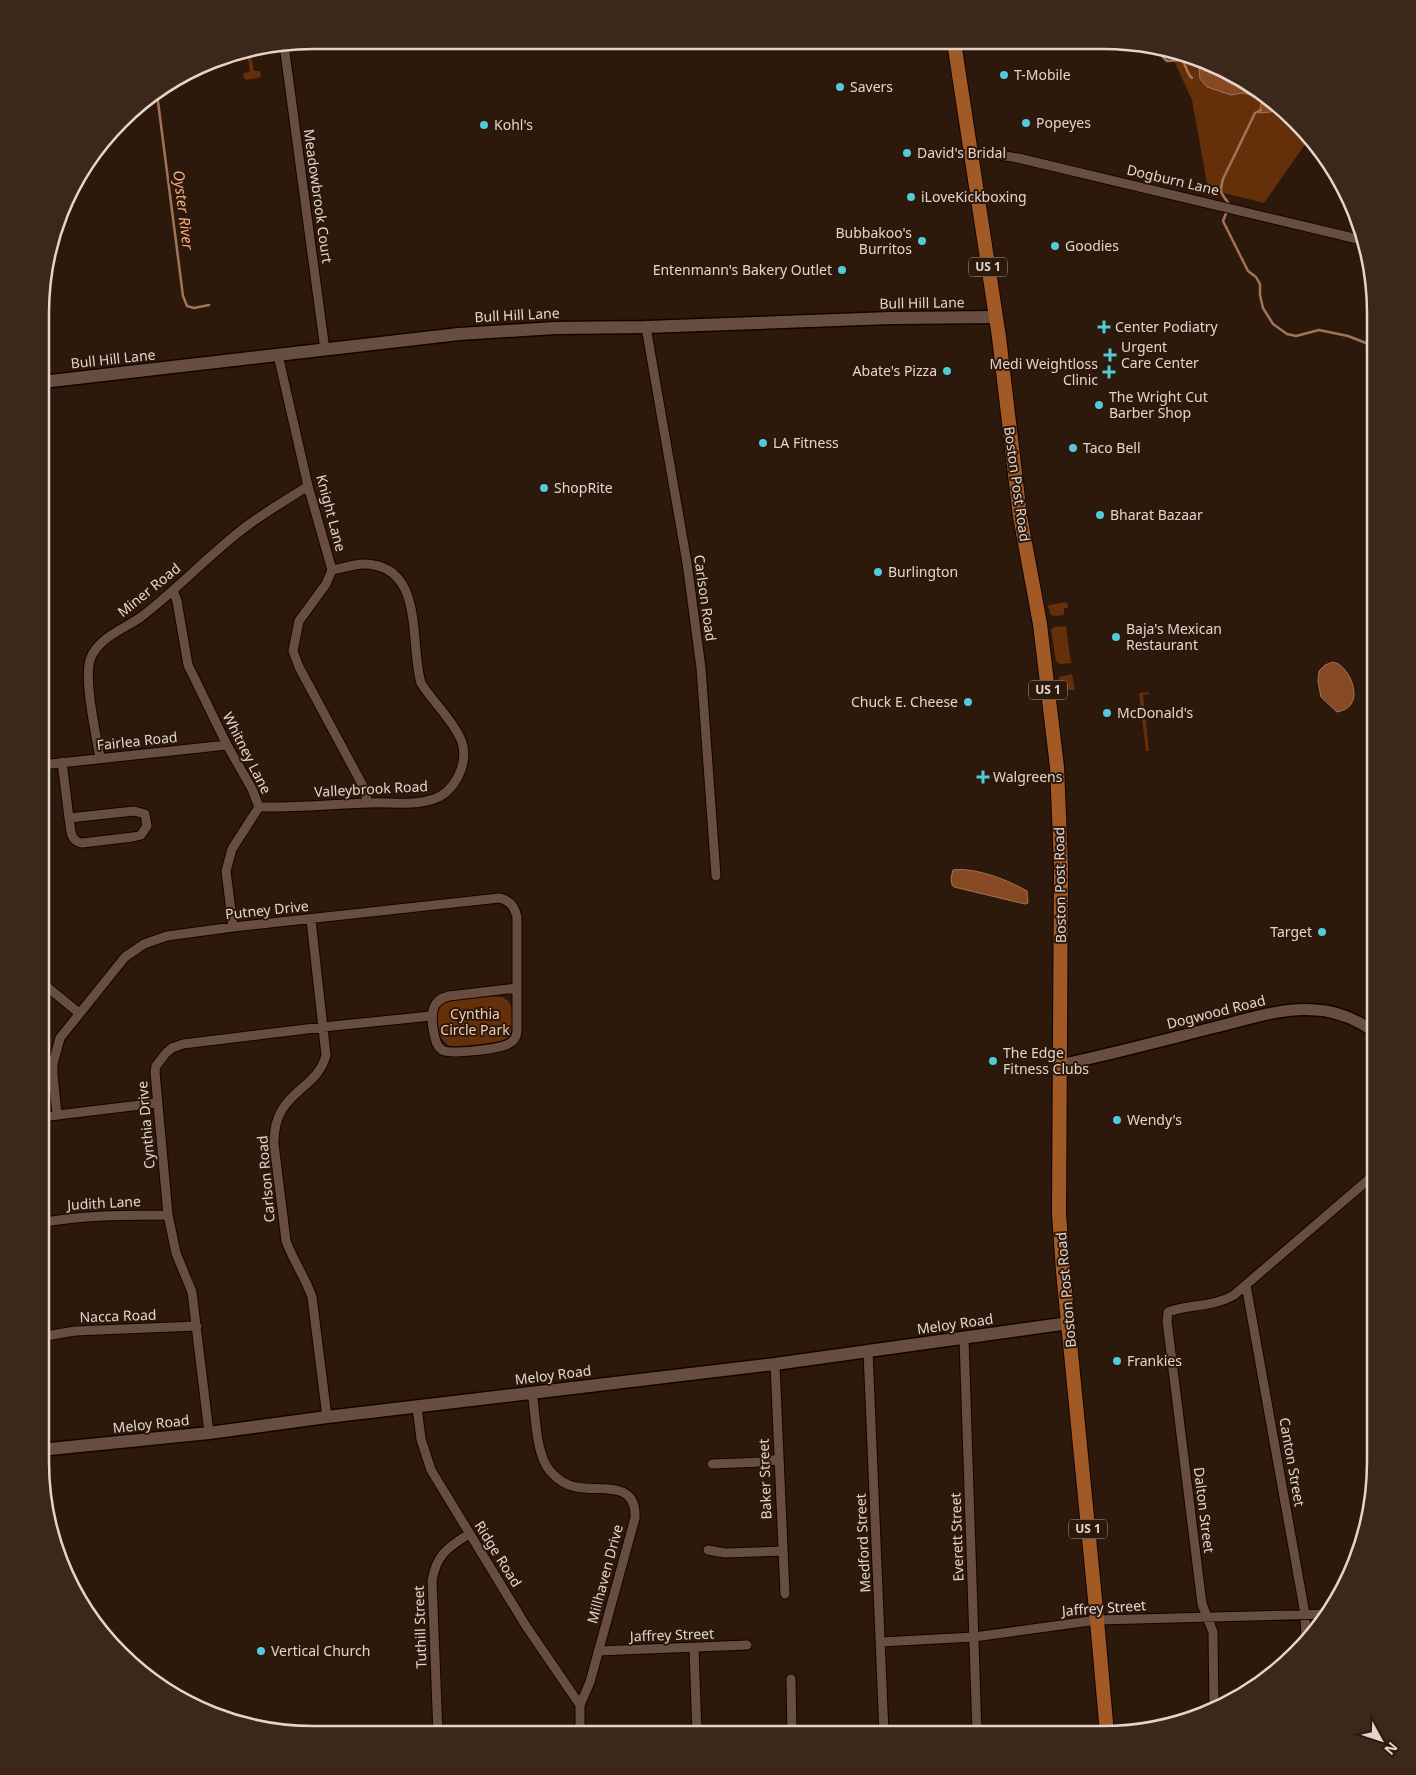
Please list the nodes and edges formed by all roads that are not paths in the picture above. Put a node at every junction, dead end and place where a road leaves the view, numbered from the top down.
1 (955, 49) edge
2 (285, 50) edge
3 (972, 157) junction
4 (1356, 239) edge
5 (996, 317) junction
6 (646, 326) junction
7 (325, 350) junction
8 (278, 355) junction
9 (49, 381) edge
10 (308, 486) junction
11 (332, 570) junction
12 (173, 590) junction
13 (227, 745) junction
14 (100, 758) junction
15 (62, 762) junction
16 (51, 764) dead end
17 (368, 803) junction
18 (259, 807) junction
19 (70, 818) junction
20 (716, 876) dead end
21 (311, 920) junction
22 (233, 927) junction
23 (517, 988) junction
24 (49, 989) edge
25 (79, 1013) junction
26 (431, 1016) junction
27 (323, 1027) junction
28 (1367, 1027) edge
29 (1060, 1065) junction
30 (157, 1103) junction
31 (57, 1114) junction
32 (49, 1116) edge
33 (1367, 1181) edge
34 (168, 1215) junction
35 (49, 1221) edge
36 (1246, 1285) junction
37 (1069, 1323) junction
38 (197, 1326) junction
39 (49, 1335) edge
40 (964, 1338) junction
41 (868, 1351) junction
42 (775, 1364) junction
43 (532, 1392) junction
44 (417, 1407) junction
45 (327, 1417) junction
46 (209, 1433) junction
47 (49, 1449) edge
48 (778, 1459) junction
49 (712, 1464) dead end
50 (469, 1534) junction
51 (708, 1550) dead end
52 (782, 1551) junction
53 (784, 1594) dead end
54 (1305, 1614) junction
55 (1319, 1614) edge
56 (1208, 1617) junction
57 (1097, 1620) junction
58 (1306, 1632) edge
59 (974, 1636) junction
60 (881, 1642) junction
61 (747, 1646) dead end
62 (694, 1648) junction
63 (598, 1651) junction
64 (791, 1679) dead end
65 (1214, 1702) edge
66 (580, 1705) junction
67 (438, 1726) edge
68 (580, 1726) edge
69 (697, 1726) edge
70 (792, 1726) edge
71 (884, 1726) edge
72 (977, 1726) edge
73 (1106, 1726) edge

1 - 3 main road, Boston Post Road / US 1
2 - 7 street, Meadowbrook Court
3 - 4 street, Dogburn Lane
3 - 5 main road, Boston Post Road / US 1
5 - 6 main road, Bull Hill Lane
5 - 29 main road, Boston Post Road / US 1
6 - 7 main road, Bull Hill Lane
6 - 20 street, Carlson Road
7 - 8 main road, Bull Hill Lane
8 - 9 main road, Bull Hill Lane
8 - 10 street, Knight Lane
10 - 11 street, Knight Lane
10 - 12 street, Miner Road
11 - 17 street, Knight Lane
11 - 17 street, Valleybrook Road
12 - 13 street, Whitney Lane
12 - 14 street, Miner Road
13 - 14 street, Fairlea Road
13 - 18 street, Whitney Lane
14 - 15 street, Fairlea Road
15 - 16 street, Fairlea Road
15 - 19 street
17 - 18 street, Valleybrook Road
18 - 22 street, Whitney Lane
19 - 19 street
21 - 22 street, Putney Drive
21 - 23 street, Putney Drive
21 - 27 street, Carlson Road
22 - 25 street, Putney Drive
23 - 26 street
23 - 26 street
24 - 25 street
25 - 31 street, Putney Drive
26 - 27 street, Cynthia Drive
27 - 30 street, Cynthia Drive
27 - 45 street, Carlson Road
28 - 29 street, Dogwood Road
29 - 37 main road, Boston Post Road / US 1
30 - 31 street
30 - 34 street, Cynthia Drive
31 - 32 street
33 - 36 street
34 - 35 street, Judith Lane
34 - 38 street, Cynthia Drive
36 - 54 street, Canton Street
36 - 56 street, Dalton Street
37 - 40 main road, Meloy Road
37 - 57 main road, Boston Post Road / US 1
38 - 39 street, Nacca Road
38 - 46 street, Cynthia Drive
40 - 41 main road, Meloy Road
40 - 59 street, Everett Street
41 - 42 main road, Meloy Road
41 - 60 street, Medford Street
42 - 43 main road, Meloy Road
42 - 48 street, Baker Street
43 - 44 main road, Meloy Road
43 - 63 street, Millhaven Drive
44 - 45 main road, Meloy Road
44 - 50 street, Ridge Road
45 - 46 main road, Meloy Road
46 - 47 main road, Meloy Road
48 - 49 street
48 - 52 street, Baker Street
50 - 66 street, Ridge Road
50 - 67 street, Tuthill Street
51 - 52 street
52 - 53 street, Baker Street
54 - 55 street, Jaffrey Street
54 - 56 street, Jaffrey Street
54 - 58 street, Canton Street
56 - 57 street, Jaffrey Street
56 - 65 street, Dalton Street
57 - 59 street, Jaffrey Street
57 - 73 main road, Boston Post Road / US 1
59 - 60 street, Jaffrey Street
59 - 72 street, Everett Street
60 - 71 street, Medford Street
61 - 62 street, Jaffrey Street
62 - 63 street, Jaffrey Street
62 - 69 street
63 - 66 street, Millhaven Drive
64 - 70 street
66 - 68 street, Millhaven Drive

